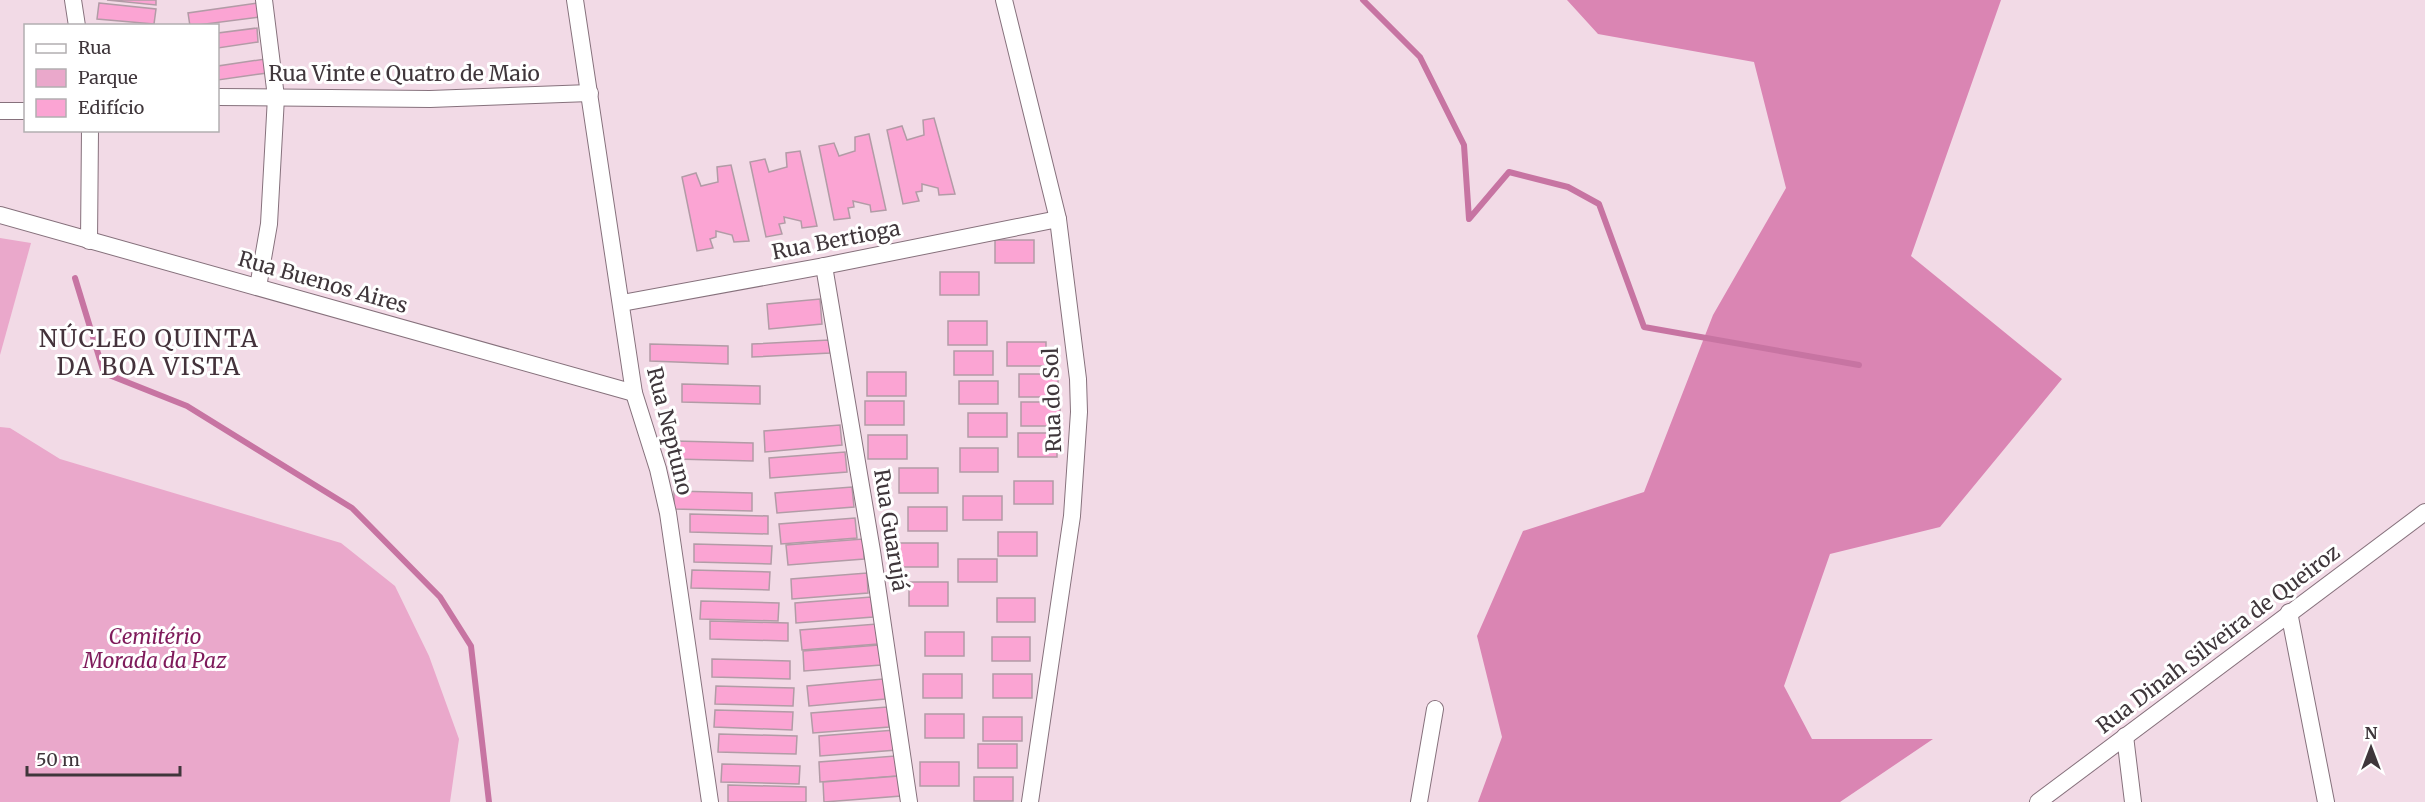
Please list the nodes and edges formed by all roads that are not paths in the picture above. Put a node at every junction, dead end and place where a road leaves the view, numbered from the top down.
1 (73, 0) edge
2 (264, 0) edge
3 (575, 0) edge
4 (1004, 0) edge
5 (77, 24) edge
6 (591, 93) junction
7 (219, 97) edge
8 (276, 97) junction
9 (0, 111) edge
10 (24, 111) edge
11 (90, 132) edge
12 (0, 215) edge
13 (1058, 219) junction
14 (88, 241) junction
15 (824, 266) junction
16 (258, 287) junction
17 (622, 303) junction
18 (634, 393) junction
19 (2425, 512) edge
20 (2289, 612) junction
21 (1435, 709) dead end
22 (2125, 736) junction
23 (710, 802) edge
24 (909, 802) edge
25 (1030, 802) edge
26 (1419, 802) edge
27 (2038, 802) edge
28 (2133, 802) edge
29 (2326, 802) edge

1 - 5 street
2 - 8 street
3 - 6 street, Rua Neptuno
4 - 13 street, Rua do Sol
6 - 8 street, Rua Vinte e Quatro de Maio
6 - 17 street, Rua Neptuno
7 - 8 street, Rua Vinte e Quatro de Maio
8 - 16 street
9 - 10 street
11 - 14 street
12 - 14 street, Rua Buenos Aires
13 - 15 street, Rua Bertioga
13 - 25 street, Rua do Sol
14 - 16 street, Rua Buenos Aires
15 - 17 street, Rua Bertioga
15 - 24 street, Rua Guarujá
16 - 18 street, Rua Buenos Aires
17 - 18 street, Rua Neptuno
18 - 23 street, Rua Neptuno
19 - 20 street, Rua Dinah Silveira de Queiroz
20 - 22 street, Rua Dinah Silveira de Queiroz
20 - 29 street
21 - 26 street
22 - 27 street, Rua Dinah Silveira de Queiroz
22 - 28 street

